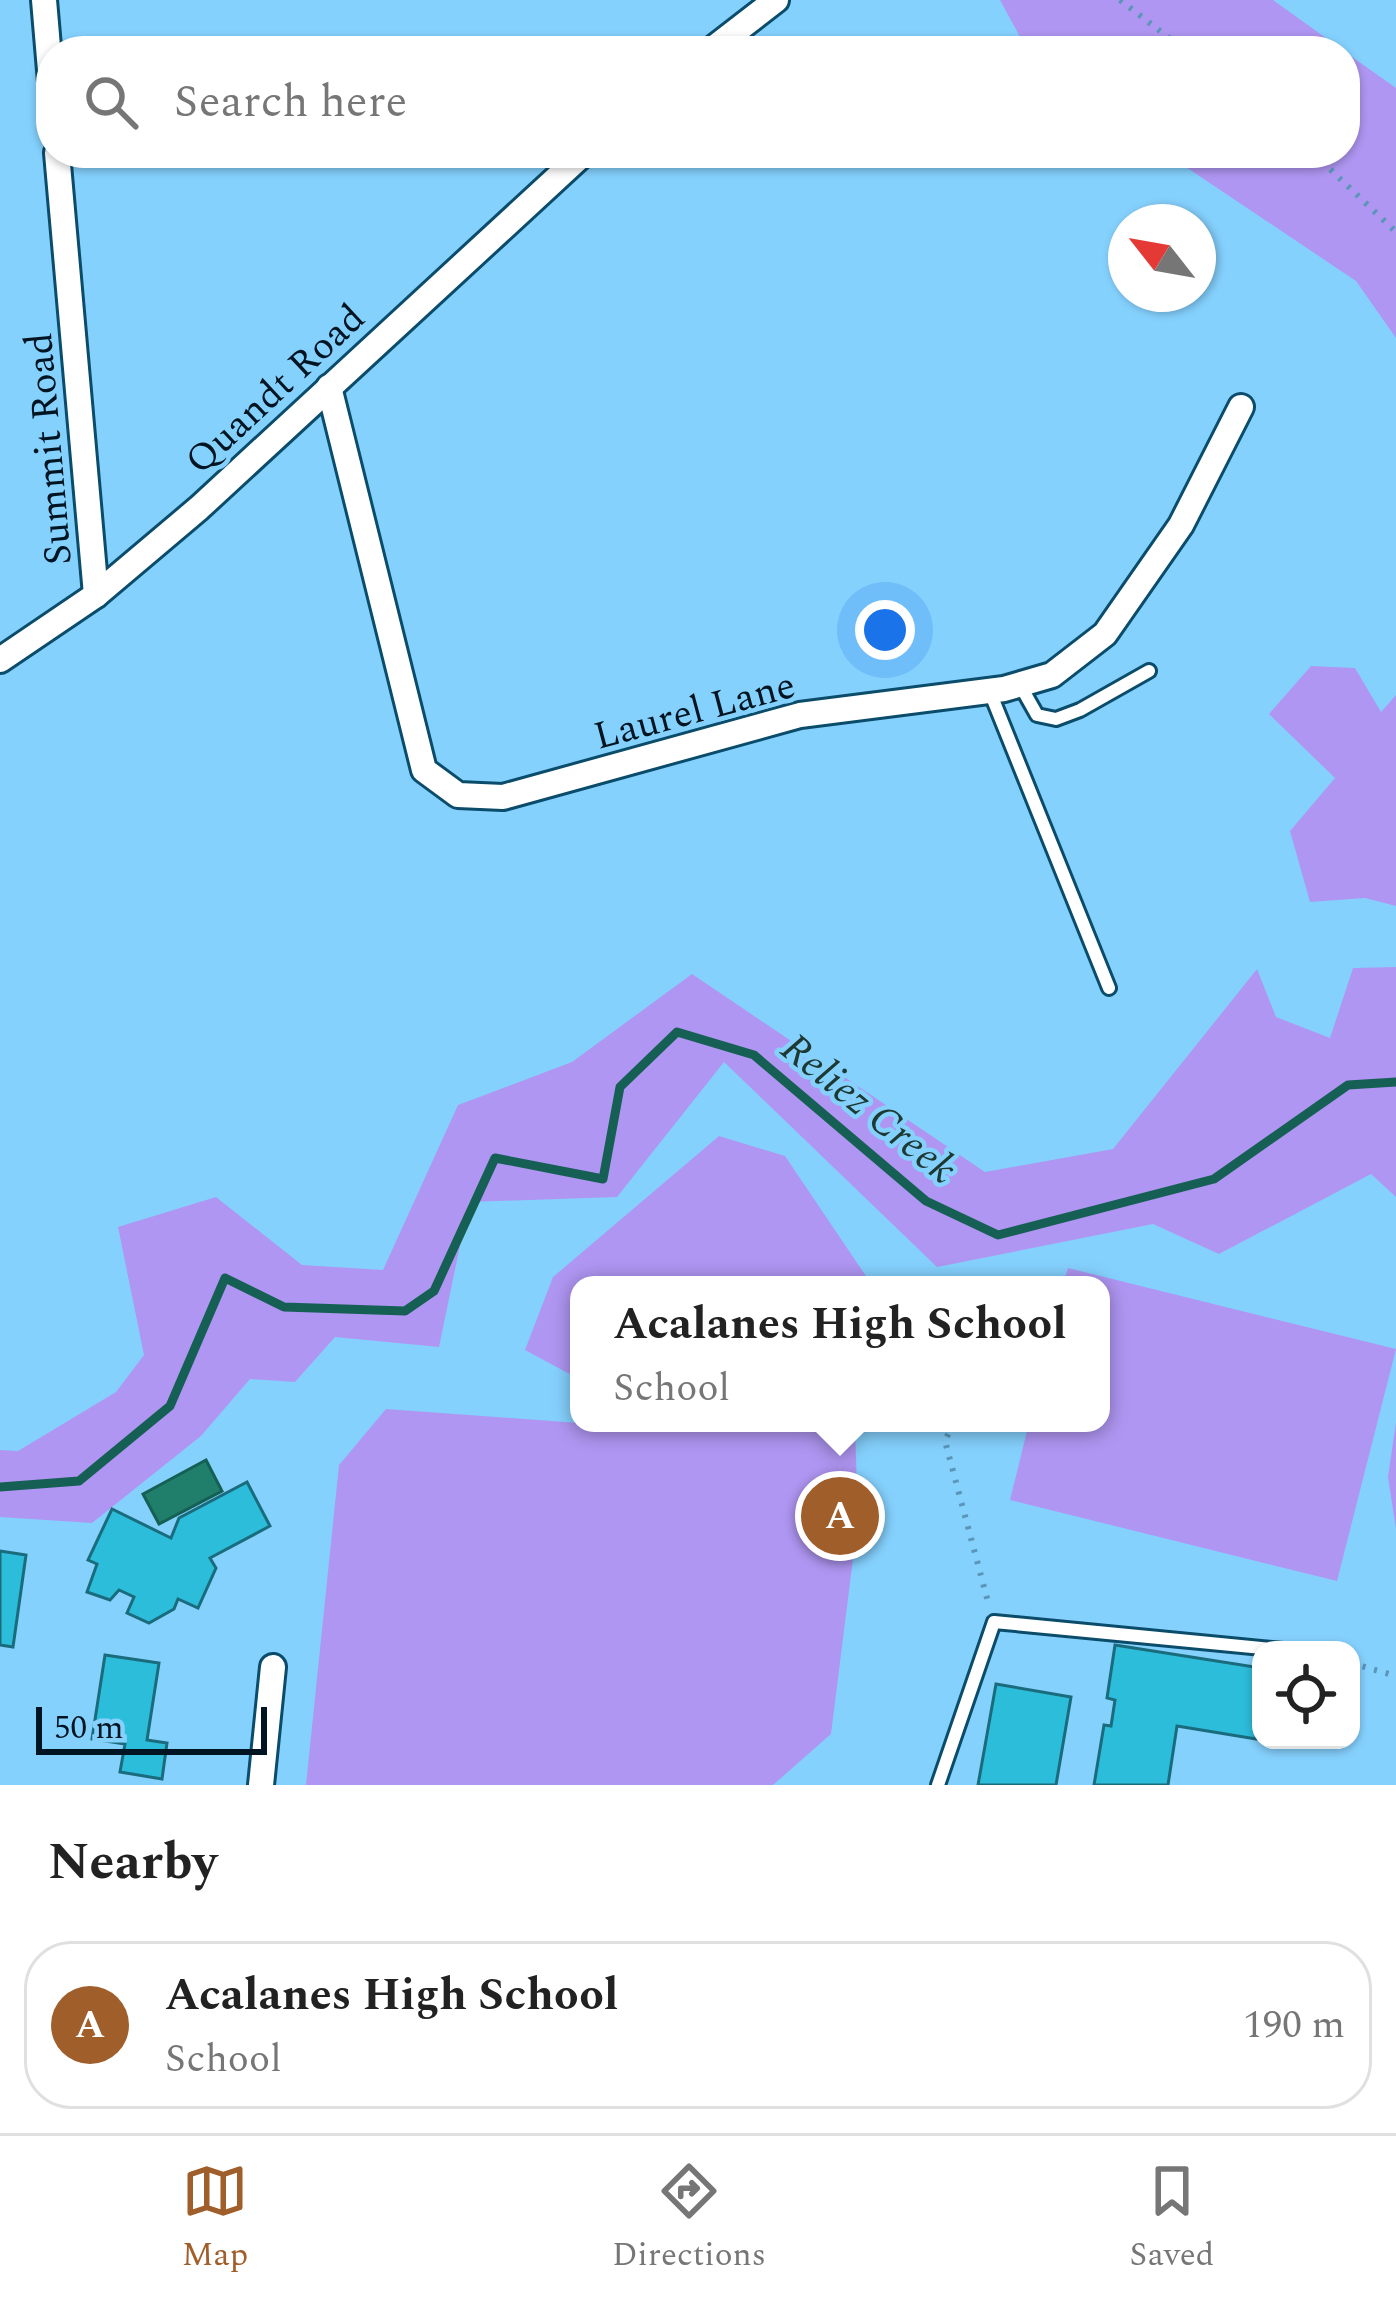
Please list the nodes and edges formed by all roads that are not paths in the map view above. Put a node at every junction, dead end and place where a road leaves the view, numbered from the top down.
1 (44, 0) edge
2 (776, 0) edge
3 (47, 36) edge
4 (729, 36) edge
5 (58, 168) edge
6 (568, 168) edge
7 (329, 387) junction
8 (1241, 406) dead end
9 (96, 595) junction
10 (0, 660) edge
11 (1149, 671) dead end
12 (1019, 684) junction
13 (990, 690) junction
14 (1109, 988) dead end
15 (1252, 1647) edge
16 (273, 1667) dead end
17 (261, 1785) edge
18 (938, 1785) edge

1 - 3 street
2 - 4 street
5 - 9 street, Summit Road
6 - 7 street, Quandt Road
7 - 9 street, Quandt Road
7 - 13 street, Laurel Lane
8 - 12 street, Laurel Lane
9 - 10 street, Quandt Road
11 - 12 lane
12 - 13 street, Laurel Lane
13 - 14 lane
15 - 18 lane
16 - 17 street

